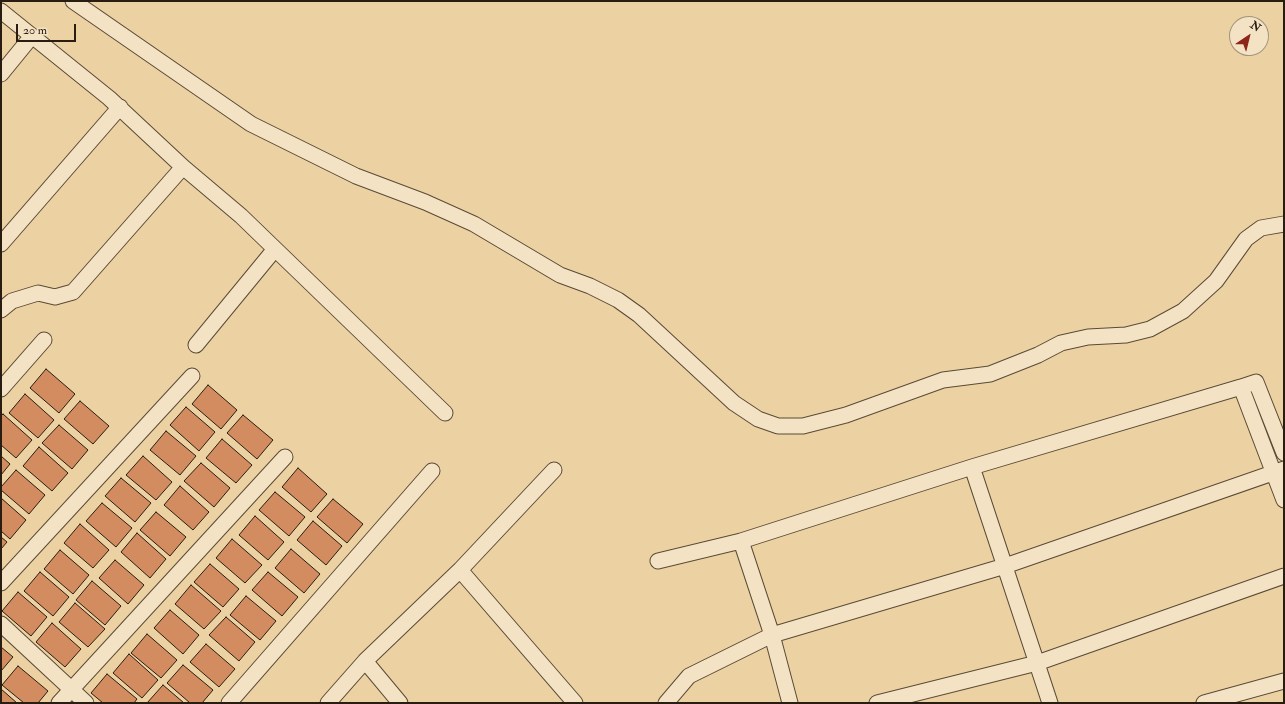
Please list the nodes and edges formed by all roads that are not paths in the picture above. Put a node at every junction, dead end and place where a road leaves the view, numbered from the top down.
1 (74, 1) edge
2 (1, 11) edge
3 (32, 36) junction
4 (1, 74) edge
5 (120, 107) junction
6 (183, 167) junction
7 (1284, 224) edge
8 (1, 244) edge
9 (275, 249) junction
10 (1, 310) edge
11 (44, 340) dead end
12 (196, 345) dead end
13 (192, 376) dead end
14 (1241, 387) junction
15 (1, 389) edge
16 (445, 412) dead end
17 (1284, 453) edge
18 (285, 457) dead end
19 (972, 467) junction
20 (432, 470) dead end
21 (554, 470) dead end
22 (1279, 471) edge
23 (1284, 500) edge
24 (741, 541) junction
25 (658, 561) dead end
26 (1005, 566) junction
27 (460, 570) junction
28 (1284, 576) edge
29 (1, 582) edge
30 (1, 624) edge
31 (772, 635) junction
32 (365, 661) junction
33 (1037, 663) junction
34 (1284, 681) edge
35 (70, 690) junction
36 (59, 703) edge
37 (86, 703) edge
38 (229, 703) edge
39 (328, 703) edge
40 (400, 703) edge
41 (574, 703) edge
42 (666, 703) edge
43 (790, 703) edge
44 (877, 703) edge
45 (1050, 703) edge
46 (1204, 703) edge

1 - 7 street
2 - 3 street
3 - 4 street
3 - 5 street
5 - 6 street
5 - 8 street
6 - 9 street
6 - 10 street
9 - 12 street
9 - 16 street
11 - 15 street
13 - 29 street
14 - 17 street
14 - 19 street
14 - 22 street
18 - 35 street
19 - 24 street
19 - 26 street
20 - 38 street
21 - 27 street
22 - 23 street
22 - 26 street
24 - 25 street
24 - 31 street
26 - 31 street
26 - 33 street
27 - 32 street
27 - 41 street
28 - 33 street
30 - 35 street
31 - 42 street
31 - 43 street
32 - 39 street
32 - 40 street
33 - 44 street
33 - 45 street
34 - 46 street
35 - 36 street
35 - 37 street

